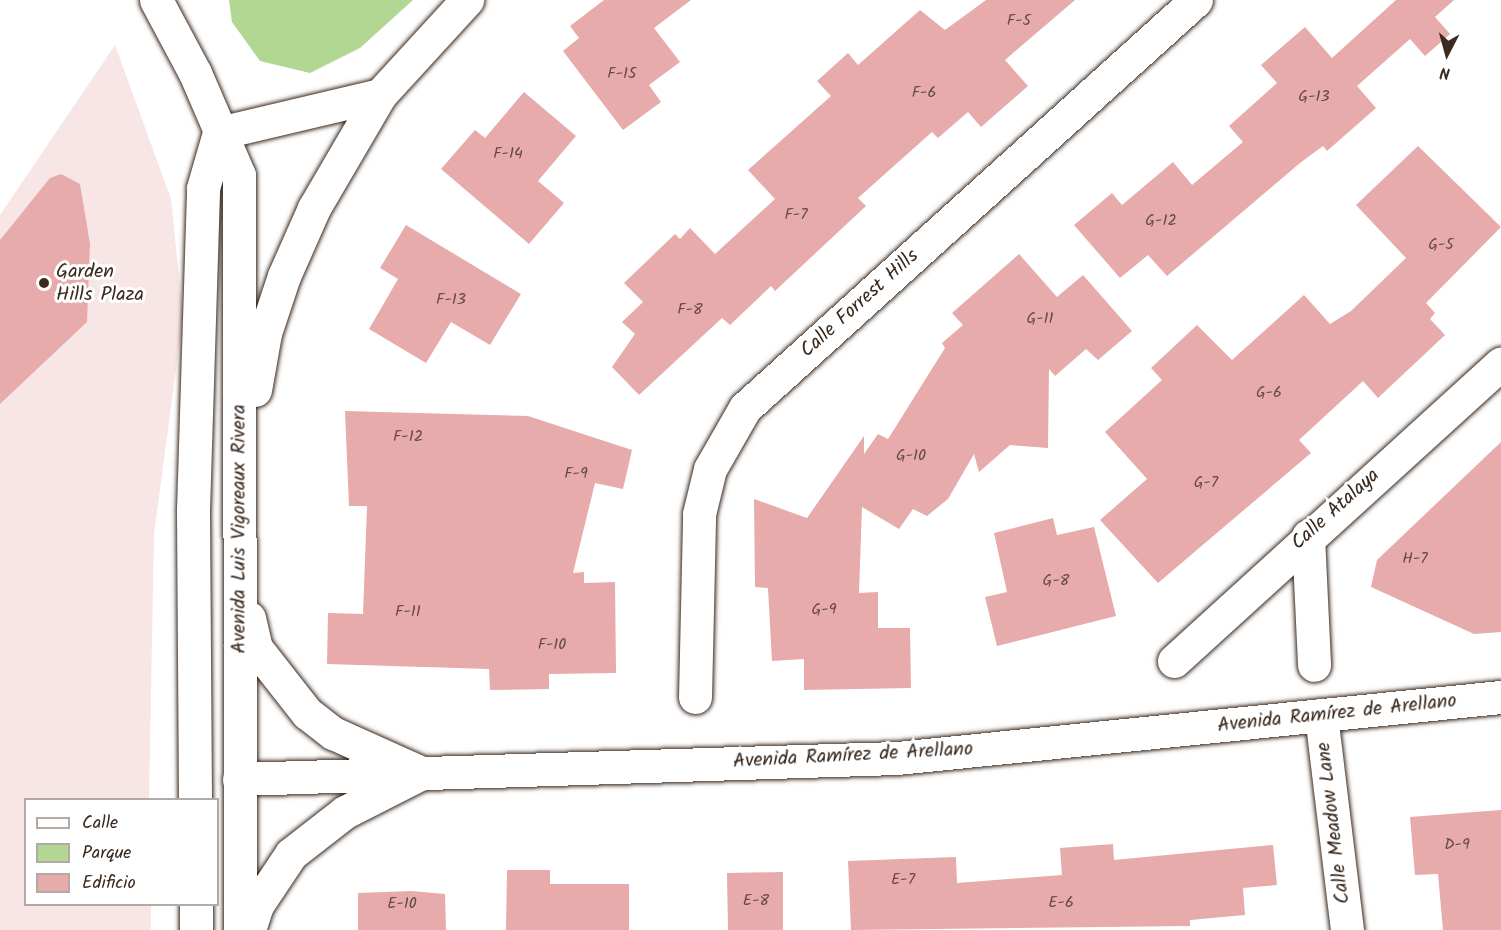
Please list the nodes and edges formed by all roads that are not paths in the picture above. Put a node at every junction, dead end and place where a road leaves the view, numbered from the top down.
1 (156, 0) edge
2 (467, 0) edge
3 (1196, 0) edge
4 (380, 95) junction
5 (219, 133) junction
6 (1501, 363) edge
7 (240, 471) junction
8 (1308, 536) junction
9 (241, 579) junction
10 (1174, 661) dead end
11 (1314, 665) dead end
12 (695, 696) dead end
13 (1501, 697) edge
14 (1321, 715) junction
15 (422, 773) junction
16 (239, 779) junction
17 (195, 798) edge
18 (195, 906) edge
19 (196, 930) edge
20 (240, 930) edge
21 (249, 930) edge
22 (1347, 930) edge

1 - 5 street, Avenida Luis Vigoreaux Rivera
2 - 4 street
3 - 12 street, Calle Forrest Hills
4 - 5 street
4 - 7 street
5 - 7 street, Avenida Luis Vigoreaux Rivera
5 - 17 street
6 - 8 street, Calle Atalaya
7 - 9 street, Avenida Luis Vigoreaux Rivera
8 - 10 street, Calle Atalaya
8 - 11 street
9 - 15 street
9 - 16 street, Avenida Luis Vigoreaux Rivera
13 - 14 street, Avenida Ramírez de Arellano
14 - 15 street, Avenida Ramírez de Arellano
14 - 22 street, Calle Meadow Lane
15 - 16 street, Avenida Ramírez de Arellano
15 - 21 street
16 - 20 street, Avenida Luis Vigoreaux Rivera
18 - 19 street

